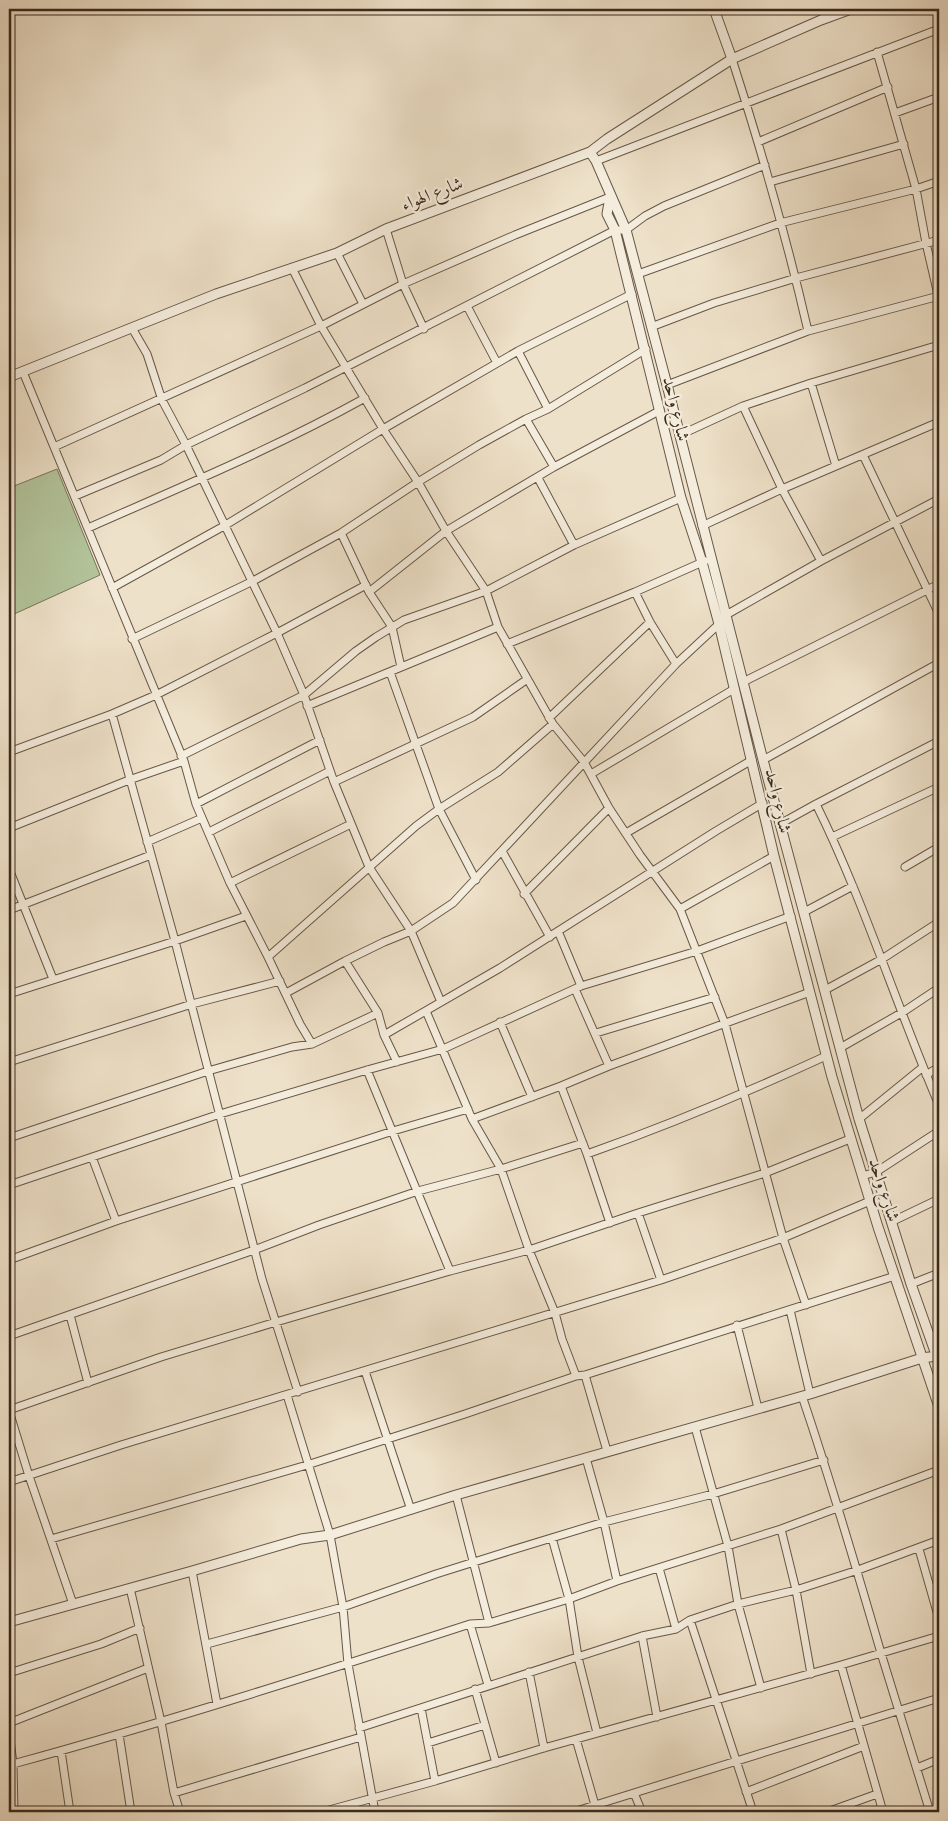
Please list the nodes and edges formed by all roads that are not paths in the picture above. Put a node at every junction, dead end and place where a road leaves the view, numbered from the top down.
1 (714, 9) edge
2 (851, 9) edge
3 (939, 28) edge
4 (876, 52) junction
5 (732, 59) junction
6 (888, 88) junction
7 (939, 97) edge
8 (746, 102) junction
9 (895, 112) junction
10 (758, 142) junction
11 (904, 144) junction
12 (590, 152) junction
13 (596, 161) junction
14 (765, 166) junction
15 (939, 181) edge
16 (770, 182) junction
17 (916, 189) junction
18 (610, 197) junction
19 (780, 223) junction
20 (386, 229) junction
21 (615, 230) junction
22 (626, 230) junction
23 (939, 240) edge
24 (926, 243) junction
25 (337, 253) junction
26 (292, 268) junction
27 (638, 274) junction
28 (796, 278) junction
29 (403, 284) junction
30 (632, 294) junction
31 (939, 297) edge
32 (363, 304) junction
33 (467, 306) junction
34 (321, 326) junction
35 (651, 327) junction
36 (132, 328) junction
37 (424, 329) junction
38 (808, 331) junction
39 (939, 344) edge
40 (646, 349) junction
41 (518, 350) junction
42 (497, 363) junction
43 (346, 366) junction
44 (23, 372) junction
45 (9, 378) edge
46 (810, 383) junction
47 (667, 385) junction
48 (365, 398) junction
49 (162, 400) junction
50 (743, 406) junction
51 (548, 409) junction
52 (659, 410) junction
53 (526, 419) junction
54 (939, 422) edge
55 (383, 429) junction
56 (680, 436) junction
57 (186, 445) junction
58 (54, 448) junction
59 (863, 455) junction
60 (836, 466) junction
61 (554, 467) junction
62 (538, 478) junction
63 (201, 479) junction
64 (418, 482) junction
65 (782, 489) junction
66 (75, 496) junction
67 (681, 498) junction
68 (939, 499) edge
69 (894, 522) junction
70 (224, 526) junction
71 (702, 526) junction
72 (88, 528) junction
73 (446, 531) junction
74 (341, 533) junction
75 (574, 545) junction
76 (712, 559) junction
77 (822, 561) junction
78 (702, 562) junction
79 (253, 581) junction
80 (939, 584) edge
81 (112, 588) junction
82 (367, 589) junction
83 (927, 590) junction
84 (486, 592) junction
85 (635, 592) junction
86 (939, 614) edge
87 (726, 615) junction
88 (650, 622) junction
89 (719, 624) junction
90 (498, 627) junction
91 (392, 628) junction
92 (277, 633) junction
93 (132, 639) junction
94 (507, 644) junction
95 (939, 663) edge
96 (676, 664) junction
97 (401, 666) junction
98 (390, 672) junction
99 (526, 680) junction
100 (743, 682) junction
101 (734, 689) junction
102 (304, 694) junction
103 (156, 695) junction
104 (307, 706) junction
105 (112, 714) junction
106 (551, 721) junction
107 (320, 740) junction
108 (939, 741) edge
109 (415, 744) junction
110 (9, 752) edge
111 (183, 759) junction
112 (752, 760) junction
113 (763, 760) junction
114 (584, 762) junction
115 (330, 771) junction
116 (591, 774) junction
117 (129, 780) junction
118 (334, 782) junction
119 (939, 787) edge
120 (763, 803) junction
121 (196, 804) junction
122 (816, 804) junction
123 (609, 808) junction
124 (439, 809) junction
125 (202, 818) junction
126 (351, 824) junction
127 (780, 824) junction
128 (9, 828) edge
129 (209, 832) junction
130 (626, 833) junction
131 (832, 837) junction
132 (147, 842) junction
133 (939, 847) edge
134 (502, 851) junction
135 (151, 855) junction
136 (774, 856) junction
137 (369, 867) junction
138 (905, 867) dead end
139 (9, 869) edge
140 (654, 872) junction
141 (476, 880) junction
142 (796, 880) junction
143 (781, 882) junction
144 (230, 883) junction
145 (853, 886) junction
146 (524, 894) junction
147 (24, 904) junction
148 (680, 909) junction
149 (9, 910) edge
150 (804, 912) junction
151 (246, 916) junction
152 (791, 916) junction
153 (939, 922) edge
154 (410, 931) junction
155 (558, 932) junction
156 (550, 937) junction
157 (175, 941) junction
158 (697, 951) junction
159 (268, 957) junction
160 (882, 959) junction
161 (345, 960) junction
162 (54, 979) junction
163 (280, 981) junction
164 (578, 987) junction
165 (939, 988) edge
166 (825, 990) junction
167 (810, 992) junction
168 (286, 993) junction
169 (9, 994) edge
170 (715, 996) junction
171 (441, 1002) junction
172 (192, 1004) junction
173 (426, 1011) junction
174 (903, 1012) junction
175 (378, 1013) junction
176 (500, 1022) junction
177 (725, 1024) junction
178 (596, 1033) junction
179 (384, 1035) junction
180 (312, 1044) junction
181 (840, 1048) junction
182 (443, 1049) junction
183 (826, 1056) junction
184 (9, 1062) edge
185 (397, 1062) junction
186 (609, 1066) junction
187 (923, 1067) junction
188 (939, 1067) edge
189 (367, 1070) junction
190 (208, 1071) junction
191 (926, 1075) junction
192 (561, 1086) junction
193 (743, 1094) junction
194 (532, 1097) junction
195 (939, 1105) edge
196 (468, 1109) junction
197 (220, 1114) junction
198 (472, 1118) junction
199 (859, 1119) junction
200 (393, 1131) junction
201 (939, 1131) edge
202 (9, 1138) edge
203 (850, 1139) junction
204 (583, 1144) junction
205 (587, 1154) junction
206 (92, 1157) junction
207 (501, 1169) junction
208 (876, 1172) junction
209 (765, 1173) junction
210 (862, 1176) junction
211 (237, 1182) junction
212 (9, 1185) edge
213 (418, 1191) junction
214 (939, 1199) edge
215 (870, 1201) junction
216 (638, 1213) junction
217 (116, 1221) junction
218 (610, 1222) junction
219 (891, 1222) junction
220 (783, 1238) junction
221 (254, 1250) junction
222 (529, 1250) junction
223 (9, 1260) edge
224 (450, 1271) junction
225 (939, 1273) edge
226 (894, 1276) junction
227 (661, 1280) junction
228 (911, 1284) junction
229 (806, 1305) junction
230 (790, 1310) junction
231 (555, 1313) junction
232 (70, 1316) junction
233 (276, 1322) junction
234 (737, 1325) junction
235 (9, 1336) edge
236 (922, 1358) junction
237 (939, 1358) edge
238 (365, 1371) junction
239 (585, 1375) junction
240 (576, 1376) junction
241 (88, 1383) junction
242 (298, 1392) junction
243 (286, 1395) junction
244 (806, 1395) junction
245 (939, 1407) edge
246 (758, 1408) junction
247 (9, 1410) edge
248 (695, 1428) junction
249 (388, 1439) junction
250 (607, 1451) junction
251 (586, 1458) junction
252 (824, 1460) junction
253 (307, 1465) junction
254 (939, 1470) edge
255 (29, 1476) junction
256 (9, 1482) edge
257 (713, 1494) junction
258 (456, 1495) junction
259 (411, 1510) junction
260 (838, 1510) junction
261 (604, 1522) junction
262 (781, 1529) junction
263 (330, 1534) junction
264 (552, 1538) junction
265 (51, 1540) junction
266 (939, 1540) edge
267 (728, 1546) junction
268 (919, 1549) junction
269 (473, 1563) junction
270 (659, 1568) junction
271 (858, 1570) junction
272 (192, 1571) junction
273 (617, 1581) junction
274 (130, 1588) junction
275 (796, 1590) junction
276 (569, 1599) junction
277 (73, 1604) junction
278 (738, 1604) junction
279 (343, 1607) junction
280 (939, 1619) edge
281 (690, 1620) junction
282 (9, 1622) edge
283 (489, 1623) junction
284 (470, 1624) junction
285 (140, 1628) junction
286 (676, 1629) junction
287 (642, 1636) junction
288 (939, 1636) edge
289 (207, 1644) junction
290 (882, 1654) junction
291 (578, 1657) junction
292 (348, 1664) junction
293 (841, 1665) junction
294 (148, 1668) junction
295 (529, 1672) junction
296 (9, 1673) edge
297 (811, 1674) junction
298 (488, 1685) junction
299 (761, 1688) junction
300 (475, 1689) junction
301 (939, 1698) edge
302 (716, 1700) junction
303 (218, 1704) junction
304 (421, 1708) junction
305 (899, 1711) junction
306 (657, 1717) junction
307 (160, 1722) junction
308 (9, 1723) edge
309 (857, 1723) junction
310 (485, 1725) junction
311 (359, 1728) junction
312 (9, 1731) edge
313 (597, 1733) junction
314 (119, 1734) junction
315 (361, 1737) junction
316 (576, 1739) junction
317 (428, 1743) junction
318 (864, 1746) junction
319 (544, 1748) junction
320 (61, 1751) junction
321 (939, 1759) edge
322 (736, 1760) junction
323 (496, 1763) junction
324 (13, 1764) junction
325 (916, 1768) junction
326 (435, 1781) junction
327 (11, 1791) edge
328 (746, 1792) junction
329 (174, 1793) junction
330 (634, 1793) junction
331 (877, 1794) junction
332 (373, 1797) junction
333 (595, 1806) junction
334 (14, 1812) edge
335 (70, 1812) edge
336 (130, 1812) edge
337 (180, 1812) edge
338 (322, 1812) edge
339 (375, 1812) edge
340 (573, 1812) edge
341 (642, 1812) edge
342 (753, 1812) edge
343 (826, 1812) edge
344 (883, 1812) edge
345 (930, 1812) edge

1 - 5 street
2 - 5 street, شارع الهواء
3 - 4 street
4 - 6 street
4 - 8 street
5 - 8 street
5 - 12 street, شارع الهواء
6 - 9 street
6 - 10 street
7 - 9 street
8 - 10 street
8 - 13 street
9 - 11 street
10 - 14 street
11 - 16 street
11 - 17 street
12 - 13 street, شارع واحد
12 - 20 street, شارع الهواء
13 - 18 street, شارع واحد
14 - 16 street
14 - 22 street
15 - 17 street
16 - 19 street
17 - 19 street
17 - 24 street
18 - 21 street, شارع واحد
18 - 22 street, شارع واحد
18 - 29 street
19 - 27 street
19 - 28 street
20 - 25 street, شارع الهواء
20 - 29 street
21 - 22 street
21 - 30 street, شارع واحد
21 - 33 street
22 - 27 street, شارع واحد
23 - 24 street
24 - 28 street
24 - 31 street
25 - 26 street, شارع الهواء
25 - 32 street
26 - 34 street
26 - 36 street, شارع الهواء
27 - 35 street, شارع واحد
28 - 35 street
28 - 38 street
29 - 32 street
29 - 37 street
30 - 40 street, شارع واحد
30 - 41 street
31 - 38 street
32 - 34 street
33 - 37 street
33 - 42 street
34 - 43 street
34 - 49 street
35 - 47 street, شارع واحد
36 - 44 street, شارع الهواء
36 - 49 street
37 - 43 street
38 - 47 street
39 - 46 street
40 - 51 street
40 - 52 street, شارع واحد
41 - 42 street
41 - 51 street
42 - 55 street
43 - 48 street
43 - 57 street
44 - 45 street, شارع الهواء
44 - 58 street
46 - 50 street
46 - 60 street
47 - 56 street, شارع واحد
48 - 55 street
48 - 63 street
49 - 57 street
49 - 58 street
50 - 56 street
50 - 65 street
51 - 53 street
52 - 61 street
52 - 67 street, شارع واحد
53 - 61 street
53 - 64 street
54 - 59 street
55 - 64 street
55 - 70 street
56 - 71 street, شارع واحد
57 - 63 street
57 - 66 street
58 - 66 street
59 - 60 street
59 - 69 street
60 - 65 street
61 - 62 street
62 - 73 street
62 - 75 street
63 - 70 street
63 - 72 street
64 - 73 street
64 - 74 street
65 - 71 street
65 - 77 street
66 - 72 street
67 - 75 street
67 - 78 street, شارع واحد
68 - 69 street
69 - 77 street
69 - 83 street
70 - 79 street
70 - 81 street
71 - 76 street, شارع واحد
72 - 81 street
73 - 82 street
73 - 84 street
74 - 79 street
74 - 82 street
75 - 84 street
76 - 78 street
76 - 87 street, شارع واحد
77 - 87 street
78 - 85 street
78 - 89 street, شارع واحد
79 - 92 street
79 - 93 street
80 - 83 street
81 - 93 street
82 - 91 street
82 - 92 street
83 - 86 street
83 - 100 street
84 - 90 street
84 - 91 street
85 - 88 street
85 - 94 street
87 - 100 street, شارع واحد
88 - 96 street
88 - 106 street
89 - 96 street
89 - 101 street, شارع واحد
90 - 94 street
90 - 97 street
91 - 97 street
91 - 102 street
92 - 102 street
92 - 103 street
93 - 103 street
94 - 99 street
95 - 113 street
96 - 114 street
97 - 98 street
98 - 104 street
98 - 109 street
99 - 106 street
99 - 109 street
100 - 113 street, شارع واحد
101 - 112 street, شارع واحد
101 - 116 street
102 - 104 street
102 - 111 street
103 - 105 street
103 - 111 street
104 - 107 street
105 - 110 street
105 - 117 street
106 - 114 street
106 - 124 street
107 - 115 street
107 - 121 street
108 - 122 street
109 - 118 street
109 - 124 street
111 - 117 street
111 - 121 street
112 - 120 street, شارع واحد
112 - 130 street
113 - 127 street, شارع واحد
114 - 116 street
114 - 134 street
115 - 118 street
115 - 129 street
116 - 123 street
117 - 128 street
117 - 132 street
118 - 126 street
119 - 131 street
120 - 136 street, شارع واحد
120 - 140 street
121 - 125 street
122 - 127 street
122 - 131 street
123 - 130 street
123 - 146 street
124 - 137 street
124 - 141 street
125 - 129 street
125 - 132 street
126 - 137 street
126 - 144 street
127 - 142 street, شارع واحد
129 - 144 street
130 - 140 street
131 - 145 street
132 - 135 street
133 - 138 street
134 - 141 street
134 - 146 street
135 - 147 street
135 - 157 street
136 - 143 street, شارع واحد
136 - 148 street
137 - 154 street
137 - 159 street
139 - 147 street
140 - 148 street
140 - 155 street
141 - 154 street
142 - 143 street
142 - 150 street, شارع واحد
143 - 152 street, شارع واحد
144 - 151 street
145 - 150 street
145 - 160 street
146 - 156 street
147 - 149 street
147 - 162 street
148 - 158 street
150 - 166 street, شارع واحد
151 - 157 street
151 - 159 street
152 - 158 street
152 - 167 street, شارع واحد
153 - 160 street
154 - 161 street
154 - 171 street
155 - 156 street
155 - 164 street
156 - 171 street
157 - 162 street
157 - 172 street
158 - 164 street
158 - 170 street
159 - 163 street
160 - 166 street
160 - 174 street
161 - 168 street
161 - 175 street
162 - 169 street
163 - 168 street
163 - 172 street
164 - 176 street
164 - 178 street
165 - 174 street
166 - 181 street, شارع واحد
167 - 177 street
167 - 183 street, شارع واحد
168 - 180 street
170 - 177 street
170 - 178 street
171 - 173 street
172 - 184 street
172 - 190 street
173 - 179 street
173 - 182 street
174 - 181 street
174 - 187 street
175 - 179 street
175 - 180 street
176 - 182 street
176 - 194 street
177 - 186 street
177 - 193 street
178 - 186 street
179 - 185 street
180 - 190 street
181 - 199 street, شارع واحد
182 - 185 street
182 - 196 street
183 - 193 street
183 - 203 street, شارع واحد
185 - 189 street
186 - 192 street
187 - 191 street
187 - 199 street
188 - 191 street
189 - 197 street
189 - 200 street
190 - 197 street
190 - 202 street
191 - 195 street
192 - 194 street
192 - 204 street
193 - 205 street
193 - 209 street
194 - 198 street
196 - 198 street
196 - 200 street
197 - 206 street
197 - 211 street
198 - 207 street
199 - 208 street, شارع واحد
200 - 211 street
200 - 213 street
201 - 208 street
203 - 209 street
203 - 210 street, شارع واحد
204 - 205 street
204 - 207 street
205 - 218 street
206 - 212 street
206 - 217 street
207 - 213 street
207 - 222 street
208 - 210 street
208 - 219 street, شارع واحد
209 - 216 street
209 - 220 street
210 - 215 street, شارع واحد
211 - 217 street
211 - 221 street
213 - 221 street
213 - 224 street
214 - 219 street
215 - 220 street
215 - 226 street, شارع واحد
216 - 218 street
216 - 227 street
217 - 223 street
218 - 222 street
219 - 228 street, شارع واحد
220 - 227 street
220 - 229 street
221 - 232 street
221 - 233 street
222 - 224 street
222 - 231 street
224 - 233 street
225 - 228 street
226 - 229 street
226 - 236 street, شارع واحد
227 - 231 street
228 - 237 street, شارع واحد
229 - 230 street
230 - 234 street
230 - 244 street
231 - 238 street
231 - 240 street
232 - 235 street
232 - 241 street
233 - 241 street
233 - 242 street
234 - 239 street
234 - 246 street
236 - 237 street
236 - 244 street
236 - 245 street, شارع واحد
238 - 242 street
238 - 249 street
239 - 240 street
239 - 250 street
240 - 249 street
241 - 247 street
242 - 243 street
243 - 253 street
243 - 255 street
244 - 246 street
244 - 252 street
246 - 248 street
247 - 255 street
248 - 250 street
248 - 257 street
249 - 253 street
249 - 259 street
250 - 251 street
251 - 258 street
251 - 261 street
252 - 257 street
252 - 260 street
253 - 263 street
253 - 265 street
254 - 260 street
255 - 256 street
255 - 265 street
257 - 261 street
257 - 267 street
258 - 259 street
258 - 269 street
259 - 263 street
260 - 262 street
260 - 271 street
261 - 264 street
261 - 273 street
262 - 267 street
262 - 275 street
263 - 272 street
263 - 279 street
264 - 269 street
264 - 276 street
265 - 277 street
266 - 268 street
267 - 270 street
267 - 278 street
268 - 271 street
268 - 280 street
269 - 279 street
269 - 283 street
270 - 273 street
270 - 286 street
271 - 275 street
271 - 290 street
272 - 274 street
272 - 289 street
273 - 276 street
274 - 277 street
274 - 285 street
275 - 278 street
275 - 297 street
276 - 283 street
276 - 291 street
277 - 282 street
278 - 281 street
278 - 299 street
279 - 289 street
279 - 292 street
281 - 286 street
281 - 302 street
283 - 284 street
284 - 292 street
284 - 298 street
285 - 294 street
285 - 296 street
286 - 287 street
287 - 291 street
287 - 306 street
288 - 290 street
289 - 303 street
290 - 293 street
290 - 305 street
291 - 295 street
291 - 313 street
292 - 303 street
292 - 311 street
293 - 297 street
293 - 309 street
294 - 307 street
294 - 308 street
295 - 298 street
295 - 319 street
297 - 299 street
298 - 300 street
299 - 302 street
300 - 304 street
300 - 310 street
301 - 305 street
302 - 306 street
302 - 322 street
303 - 307 street
304 - 311 street
304 - 317 street
305 - 309 street
305 - 325 street
306 - 313 street
307 - 314 street
307 - 329 street
309 - 318 street
309 - 322 street
310 - 317 street
310 - 323 street
311 - 315 street
312 - 324 street
313 - 316 street
314 - 320 street
314 - 336 street
315 - 329 street
315 - 332 street
316 - 319 street
316 - 333 street
317 - 326 street
318 - 328 street
318 - 331 street
319 - 323 street
320 - 324 street
320 - 335 street
321 - 325 street
322 - 328 street
322 - 330 street
323 - 326 street
324 - 327 street
325 - 345 street
326 - 332 street
327 - 334 street
328 - 342 street
329 - 337 street
330 - 333 street
330 - 341 street
331 - 343 street
331 - 344 street
332 - 338 street
332 - 339 street
333 - 340 street

